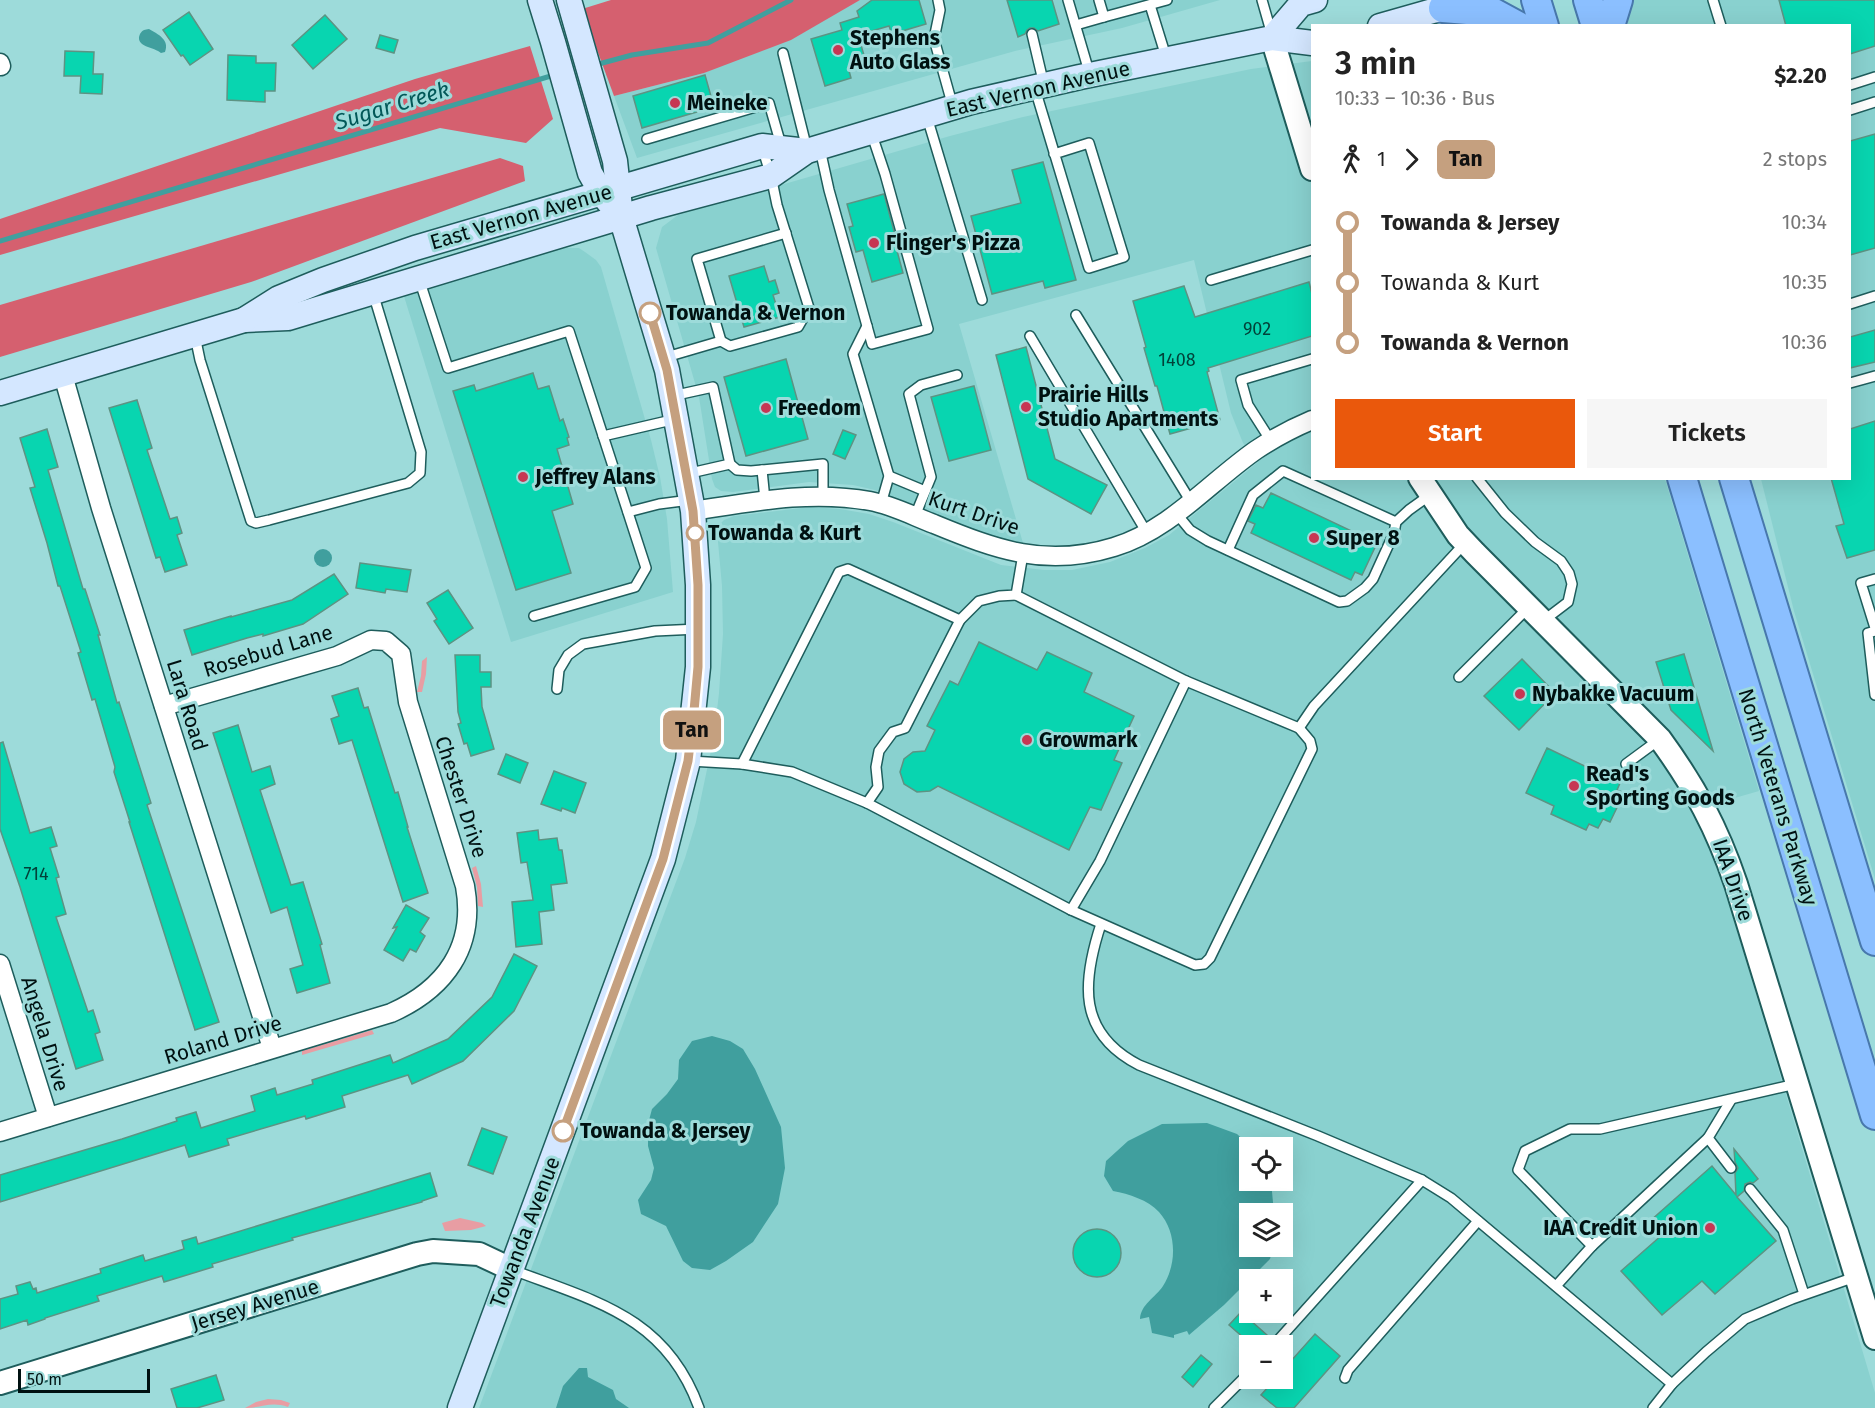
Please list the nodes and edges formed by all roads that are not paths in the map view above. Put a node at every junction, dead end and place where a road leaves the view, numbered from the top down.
1 (540, 0) edge
2 (569, 0) edge
3 (938, 0) edge
4 (1068, 0) edge
5 (1099, 0) edge
6 (1167, 0) edge
7 (1262, 0) edge
8 (1315, 0) edge
9 (1536, 0) edge
10 (1588, 0) edge
11 (1618, 0) edge
12 (1713, 0) edge
13 (1456, 4) edge
14 (1150, 5) junction
15 (1104, 17) junction
16 (1387, 24) edge
17 (1514, 24) edge
18 (1543, 24) edge
19 (1595, 24) edge
20 (1611, 24) edge
21 (1720, 24) edge
22 (1076, 26) junction
23 (1032, 34) dead end
24 (1272, 38) junction
25 (1311, 43) edge
26 (783, 53) dead end
27 (1167, 60) junction
28 (1090, 75) junction
29 (1875, 77) edge
30 (1851, 85) edge
31 (1039, 86) junction
32 (1875, 102) edge
33 (953, 107) junction
34 (1851, 110) edge
35 (927, 115) junction
36 (871, 132) junction
37 (1307, 132) edge
38 (647, 139) dead end
39 (814, 149) junction
40 (1054, 154) junction
41 (776, 159) junction
42 (1311, 162) edge
43 (610, 191) junction
44 (621, 217) junction
45 (786, 233) junction
46 (1311, 250) edge
47 (419, 279) junction
48 (1211, 280) dead end
49 (373, 293) junction
50 (1875, 296) edge
51 (982, 300) dead end
52 (1851, 304) edge
53 (1076, 315) dead end
54 (244, 320) junction
55 (867, 326) junction
56 (195, 336) junction
57 (1030, 336) dead end
58 (721, 341) junction
59 (663, 357) junction
60 (1311, 359) edge
61 (63, 375) junction
62 (957, 375) dead end
63 (1875, 376) edge
64 (1851, 383) edge
65 (0, 393) edge
66 (674, 408) junction
67 (1311, 421) edge
68 (603, 436) junction
69 (1271, 441) junction
70 (730, 464) junction
71 (762, 470) junction
72 (686, 474) junction
73 (889, 476) junction
74 (1479, 480) edge
75 (1683, 480) edge
76 (1735, 480) edge
77 (1425, 487) edge
78 (925, 491) junction
79 (823, 496) junction
80 (765, 500) junction
81 (881, 504) junction
82 (692, 506) junction
83 (1184, 508) junction
84 (628, 512) junction
85 (915, 516) junction
86 (1396, 522) junction
87 (1147, 534) junction
88 (1465, 543) junction
89 (1228, 550) junction
90 (1023, 554) junction
91 (1875, 579) edge
92 (1016, 595) junction
93 (1536, 614) junction
94 (534, 616) dead end
95 (960, 620) junction
96 (698, 629) junction
97 (1875, 630) edge
98 (386, 641) joint
99 (1459, 677) dead end
100 (1186, 681) junction
101 (557, 689) dead end
102 (1875, 695) edge
103 (164, 706) junction
104 (1299, 728) junction
105 (1660, 739) junction
106 (688, 761) junction
107 (742, 764) junction
108 (1626, 764) dead end
109 (867, 803) junction
110 (1071, 910) junction
111 (1101, 924) junction
112 (1875, 941) edge
113 (0, 964) edge
114 (447, 972) joint
115 (272, 1048) junction
116 (1798, 1084) junction
117 (1731, 1100) junction
118 (1875, 1115) edge
119 (48, 1117) junction
120 (0, 1132) edge
121 (1708, 1138) junction
122 (1731, 1168) dead end
123 (1422, 1179) junction
124 (1750, 1189) dead end
125 (1478, 1221) junction
126 (1592, 1246) junction
127 (510, 1269) junction
128 (1856, 1276) junction
129 (1556, 1286) junction
130 (1804, 1294) junction
131 (1283, 1335) edge
132 (1875, 1338) edge
133 (1345, 1378) dead end
134 (0, 1383) edge
135 (1239, 1383) edge
136 (1672, 1384) junction
137 (460, 1408) edge
138 (699, 1408) edge
139 (1214, 1408) edge
140 (1653, 1408) edge

1 - 43 main road
2 - 43 main road
3 - 33 lane
4 - 22 lane
5 - 15 lane
6 - 14 lane
7 - 24 lane
8 - 24 main road
9 - 18 highway
10 - 19 highway
11 - 20 highway
12 - 21 lane
13 - 16 main road
13 - 17 highway
14 - 15 lane
14 - 27 lane
15 - 22 lane
22 - 28 lane
23 - 31 lane
24 - 25 main road, East Vernon Avenue
24 - 27 main road, East Vernon Avenue
24 - 37 street
26 - 39 lane
27 - 28 main road, East Vernon Avenue
28 - 31 main road, East Vernon Avenue
29 - 30 lane
31 - 33 main road, East Vernon Avenue
31 - 40 lane
32 - 34 lane
33 - 35 main road, East Vernon Avenue
35 - 36 main road, East Vernon Avenue
35 - 51 lane
36 - 39 main road, East Vernon Avenue
36 - 55 lane
37 - 42 street
38 - 41 lane
39 - 41 main road, East Vernon Avenue
39 - 55 lane
40 - 40 lane
41 - 43 main road, East Vernon Avenue
41 - 44 main road, East Vernon Avenue
41 - 45 lane
43 - 44 main road
43 - 54 main road, East Vernon Avenue
44 - 47 main road, East Vernon Avenue
44 - 59 main road, Towanda Avenue
45 - 58 lane
45 - 58 lane
46 - 48 lane
47 - 49 main road, East Vernon Avenue
47 - 68 lane
49 - 54 main road, East Vernon Avenue
49 - 56 lane
50 - 52 lane
53 - 83 lane
54 - 56 main road, East Vernon Avenue
55 - 73 lane
56 - 61 main road, East Vernon Avenue
57 - 87 lane
58 - 59 lane
59 - 66 main road, Towanda Avenue
60 - 69 lane
61 - 65 main road, East Vernon Avenue
61 - 103 street, Lara Road
62 - 78 lane
63 - 64 lane
66 - 68 lane
66 - 70 lane
66 - 72 main road, Towanda Avenue
67 - 69 street, Kurt Drive
68 - 84 lane
69 - 83 street, Kurt Drive
70 - 71 lane
70 - 72 lane
71 - 79 lane
71 - 80 lane
72 - 82 main road, Towanda Avenue
73 - 78 lane
73 - 81 lane
74 - 93 lane
75 - 118 highway, North Veterans Parkway
76 - 112 highway
77 - 86 lane
77 - 88 street, IAA Drive
78 - 85 lane
79 - 80 street, Kurt Drive
79 - 81 street, Kurt Drive
80 - 82 street, Kurt Drive
81 - 85 street, Kurt Drive
82 - 84 lane
82 - 96 main road, Towanda Avenue
83 - 87 street, Kurt Drive
83 - 89 lane
84 - 94 lane
85 - 90 street, Kurt Drive
86 - 89 lane
86 - 89 lane
87 - 90 street, Kurt Drive
88 - 93 street, IAA Drive
88 - 104 lane
90 - 92 lane
91 - 97 lane
92 - 95 lane
92 - 100 lane
93 - 99 lane
93 - 105 street, IAA Drive
95 - 107 lane
95 - 109 lane
96 - 101 lane
96 - 106 main road, Towanda Avenue
97 - 102 lane
98 - 103 street, Rosebud Lane
98 - 114 street, Chester Drive
100 - 104 lane
100 - 110 lane
103 - 115 street, Lara Road
104 - 111 lane
105 - 108 lane
105 - 116 street, IAA Drive
106 - 107 lane
106 - 127 main road, Towanda Avenue
107 - 109 lane
109 - 110 lane
110 - 111 lane
111 - 123 lane
113 - 119 street, Angela Drive
114 - 115 street, Roland Drive
115 - 119 street, Roland Drive
116 - 117 lane
116 - 128 street, IAA Drive
117 - 121 lane
117 - 126 lane
119 - 120 street, Roland Drive
121 - 122 lane
121 - 126 lane
123 - 125 lane
123 - 131 lane
124 - 130 lane
125 - 129 lane
125 - 133 lane
126 - 129 lane
127 - 134 street, Jersey Avenue
127 - 137 main road, Towanda Avenue
127 - 138 lane
128 - 130 lane
128 - 132 street, IAA Drive
129 - 136 lane
130 - 136 lane
135 - 139 lane
136 - 140 lane

